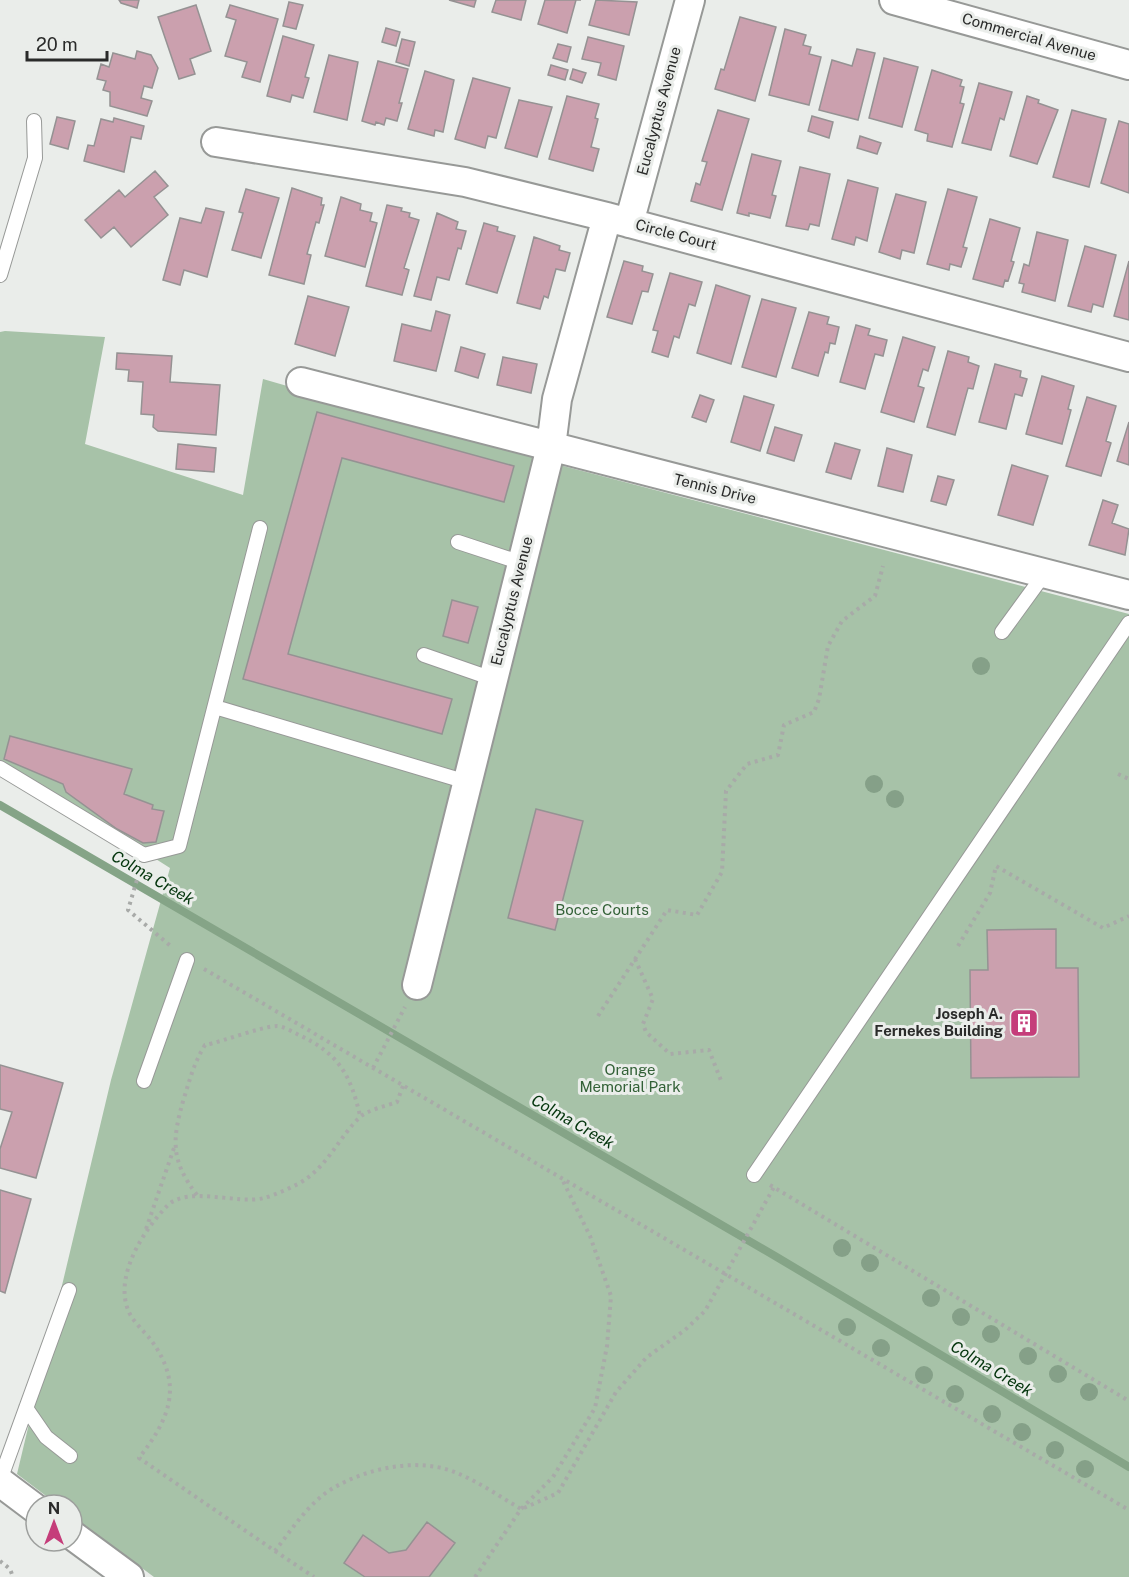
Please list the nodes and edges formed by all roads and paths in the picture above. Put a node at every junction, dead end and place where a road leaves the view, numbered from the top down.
1 (690, 0) edge
2 (894, 0) edge
3 (1129, 65) edge
4 (34, 121) dead end
5 (216, 142) dead end
6 (618, 220) junction
7 (0, 274) edge
8 (1129, 357) edge
9 (301, 382) dead end
10 (550, 447) junction
11 (260, 528) dead end
12 (458, 542) dead end
13 (522, 563) junction
14 (883, 566) dead end
15 (1045, 573) junction
16 (1129, 595) edge
17 (1129, 623) edge
18 (1002, 632) dead end
19 (424, 655) dead end
20 (493, 679) junction
21 (214, 707) junction
22 (0, 768) edge
23 (1119, 774) dead end
24 (1129, 779) edge
25 (467, 782) junction
26 (144, 855) junction
27 (1129, 916) edge
28 (958, 946) dead end
29 (635, 958) junction
30 (187, 960) junction
31 (417, 985) joint
32 (598, 1016) dead end
33 (373, 1068) junction
34 (144, 1080) dead end
35 (722, 1083) dead end
36 (403, 1086) junction
37 (360, 1116) junction
38 (174, 1147) junction
39 (754, 1175) joint
40 (562, 1178) junction
41 (774, 1187) junction
42 (197, 1195) junction
43 (145, 1233) junction
44 (726, 1274) junction
45 (69, 1290) dead end
46 (1129, 1401) edge
47 (26, 1408) junction
48 (70, 1456) dead end
49 (0, 1481) edge
50 (24, 1500) edge
51 (521, 1509) junction
52 (1129, 1510) edge
53 (84, 1544) edge
54 (275, 1551) junction
55 (0, 1561) edge
56 (13, 1577) edge
57 (129, 1577) edge
58 (314, 1577) edge
59 (475, 1577) edge

1 - 6 street, Eucalyptus Avenue
2 - 3 street, Commercial Avenue
4 - 7 lane
5 - 6 street, Circle Court
6 - 8 street, Circle Court
6 - 10 street, Eucalyptus Avenue
9 - 10 street, Tennis Drive
10 - 13 street, Eucalyptus Avenue
10 - 15 street, Tennis Drive
11 - 21 lane
12 - 13 lane
13 - 20 street, Eucalyptus Avenue
14 - 29 path
15 - 16 street, Tennis Drive
15 - 18 lane
17 - 39 lane
19 - 20 lane
20 - 25 street, Eucalyptus Avenue
21 - 25 lane
21 - 26 lane
22 - 26 lane
23 - 24 path
25 - 31 street, Eucalyptus Avenue
26 - 30 path
27 - 28 path
29 - 32 path
29 - 35 path
30 - 33 path
30 - 34 lane
31 - 33 path
33 - 36 path
36 - 37 path
36 - 40 path
37 - 38 path
37 - 42 path
38 - 42 path
38 - 43 path
39 - 41 path
40 - 44 path
40 - 51 path
41 - 44 path
41 - 46 path
42 - 43 path
43 - 54 path
44 - 51 path
44 - 52 path
45 - 47 lane
47 - 48 lane
47 - 49 lane
49 - 50 street
51 - 54 path
51 - 59 path
53 - 57 street
54 - 58 path
55 - 56 path

